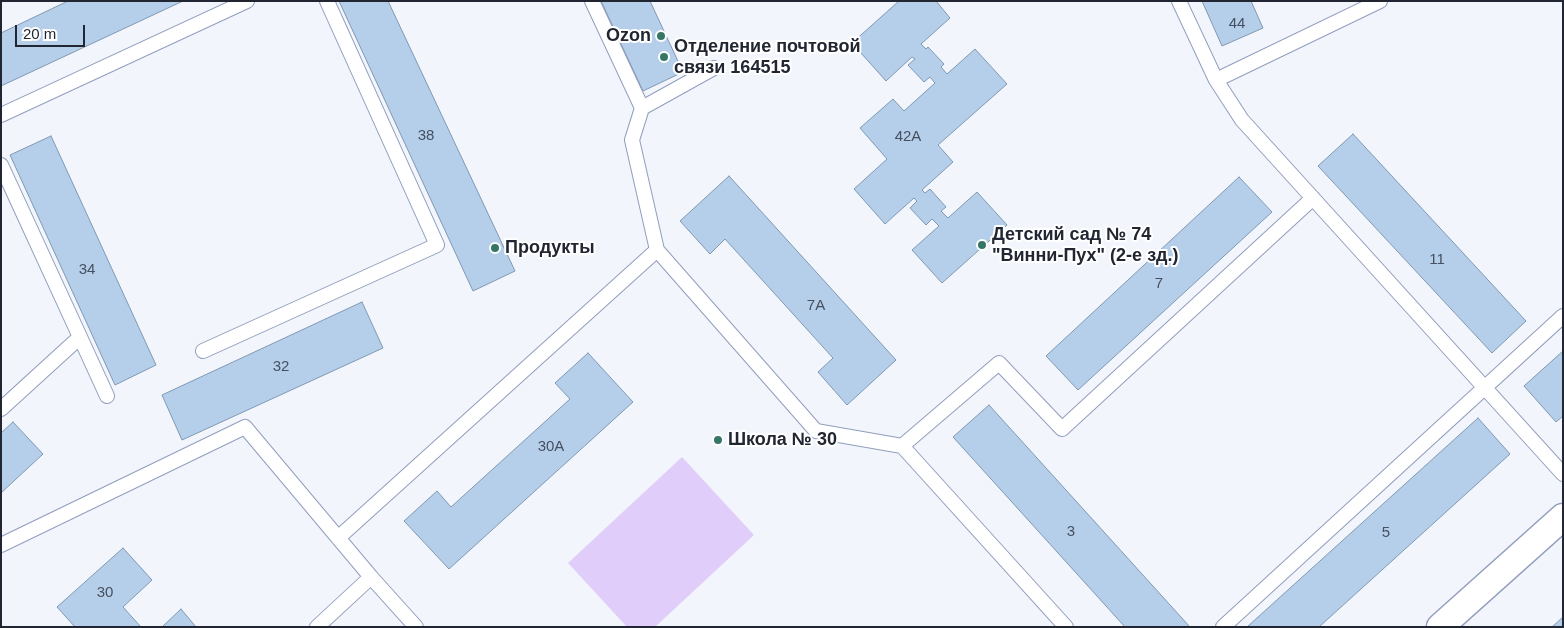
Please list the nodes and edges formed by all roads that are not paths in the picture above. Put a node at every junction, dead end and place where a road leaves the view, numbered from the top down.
1 (247, 1) edge
2 (327, 1) edge
3 (592, 1) edge
4 (1179, 1) edge
5 (1380, 1) edge
6 (714, 68) dead end
7 (1216, 80) junction
8 (642, 108) junction
9 (1, 115) edge
10 (1, 165) edge
11 (1313, 198) junction
12 (657, 250) junction
13 (1563, 316) edge
14 (80, 337) junction
15 (203, 351) dead end
16 (1487, 388) junction
17 (108, 396) dead end
18 (1, 409) edge
19 (902, 446) junction
20 (1563, 474) edge
21 (1563, 517) edge
22 (338, 538) junction
23 (1, 545) edge
24 (371, 577) junction
25 (317, 627) edge
26 (416, 627) edge
27 (1066, 627) edge
28 (1223, 627) edge
29 (1440, 627) edge

1 - 9 lane
2 - 15 lane
3 - 8 lane
4 - 7 lane
5 - 7 lane
6 - 8 lane
7 - 11 lane
8 - 12 lane
10 - 14 lane
11 - 16 lane
11 - 19 lane
12 - 19 lane
12 - 22 lane
13 - 16 lane
14 - 17 lane
14 - 18 lane
16 - 20 lane
16 - 28 lane
19 - 27 lane
21 - 29 street
22 - 23 lane
22 - 24 lane
24 - 25 lane
24 - 26 lane

